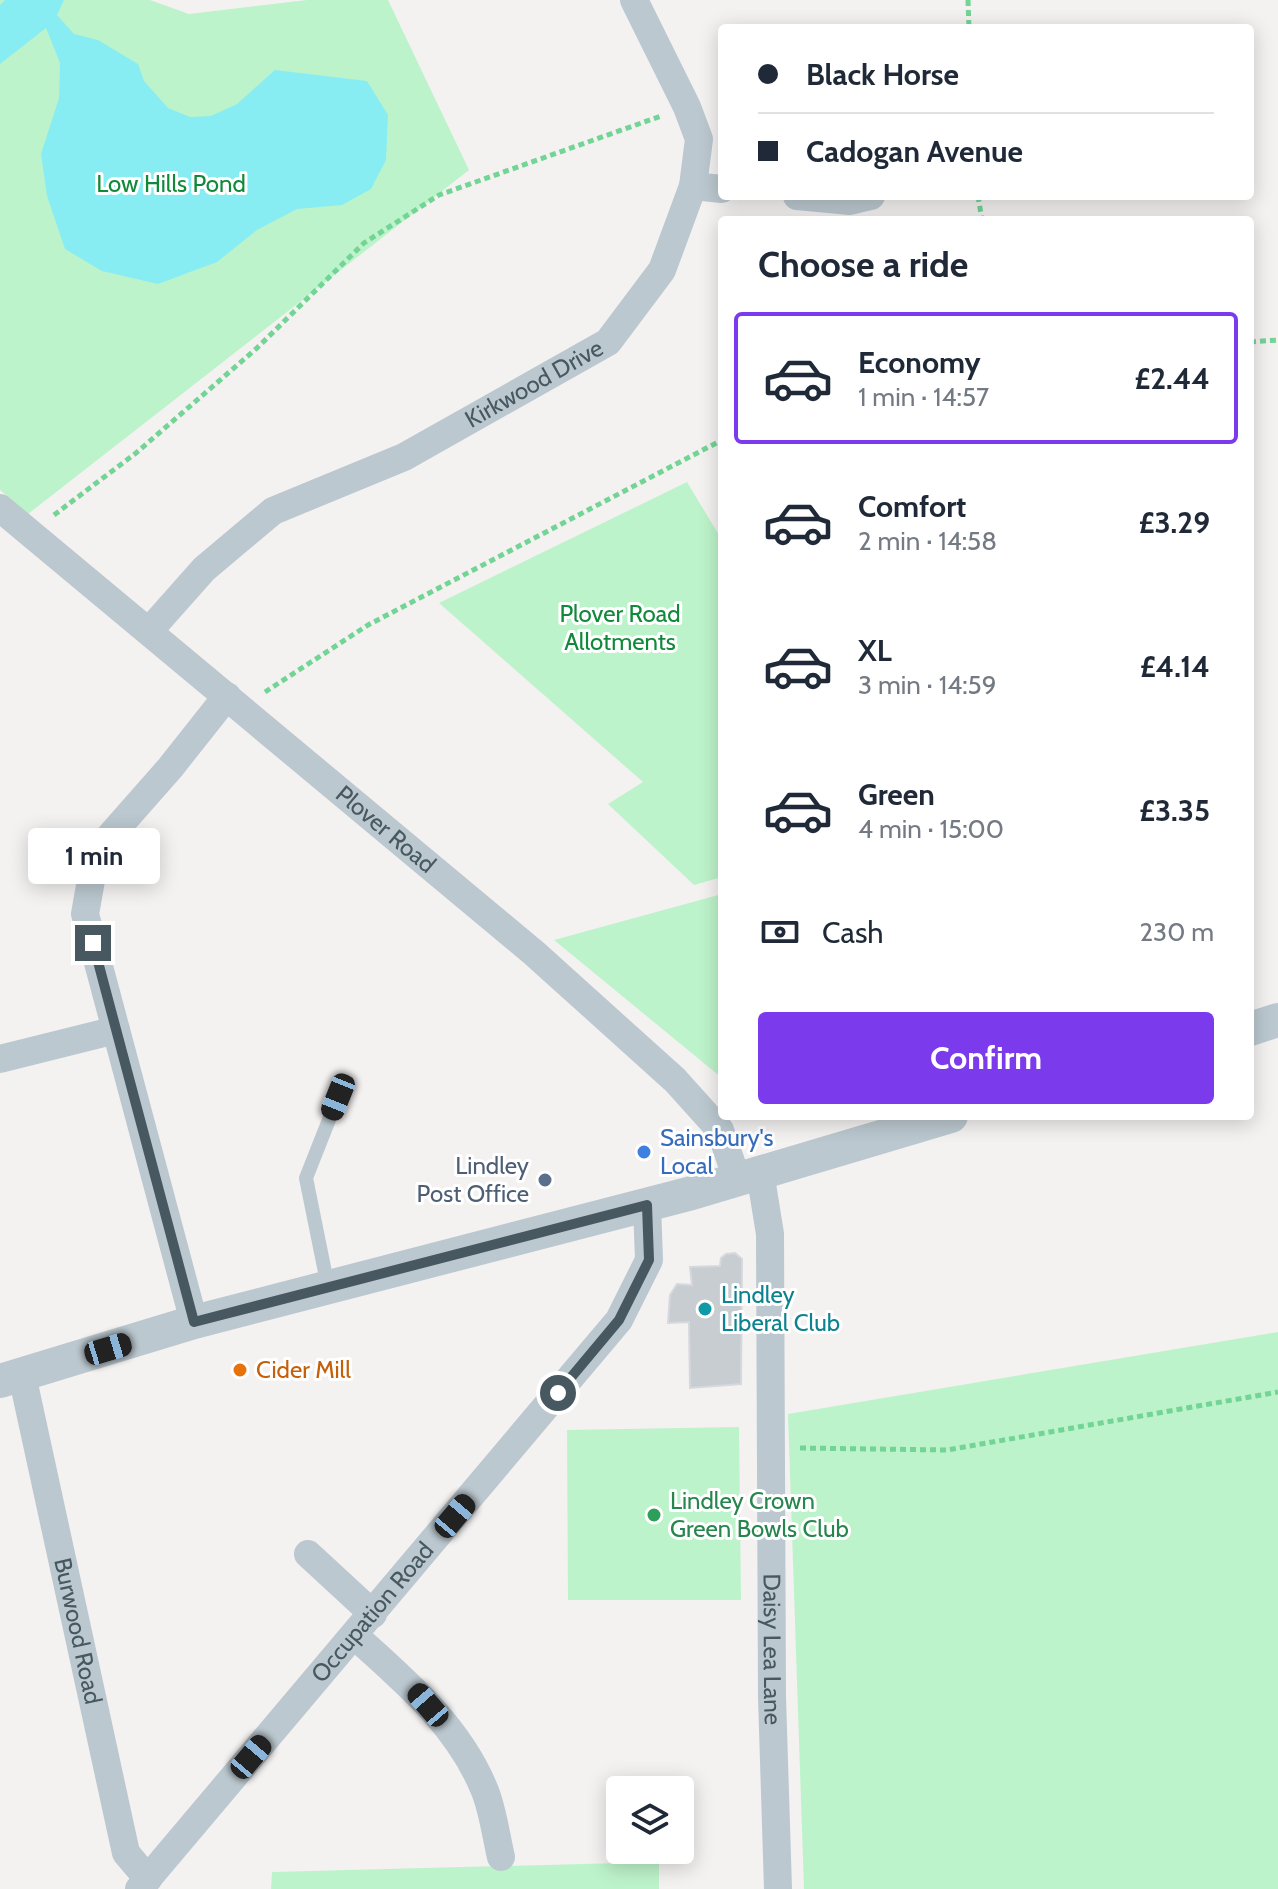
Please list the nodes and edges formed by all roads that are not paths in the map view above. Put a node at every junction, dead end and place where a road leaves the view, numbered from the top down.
1 (634, 0) edge
2 (693, 186) junction
3 (718, 189) edge
4 (0, 508) edge
5 (149, 631) junction
6 (234, 702) junction
7 (1278, 1020) edge
8 (1254, 1028) edge
9 (116, 1030) junction
10 (0, 1059) edge
11 (338, 1097) dead end
12 (938, 1120) edge
13 (749, 1176) junction
14 (647, 1205) junction
15 (328, 1287) junction
16 (194, 1322) junction
17 (11, 1378) edge
18 (308, 1554) dead end
19 (373, 1614) junction
20 (355, 1636) junction
21 (501, 1857) dead end
22 (144, 1884) edge
23 (778, 1889) edge

1 - 2 street, Kirkwood Drive
2 - 3 street
2 - 5 street, Kirkwood Drive
4 - 5 street, Plover Road
5 - 6 street, Plover Road
6 - 9 street
6 - 13 street, Plover Road
7 - 8 street
9 - 10 street
9 - 16 street
11 - 15 lane
12 - 13 street
13 - 14 street
13 - 23 street, Daisy Lea Lane
14 - 15 street
14 - 19 street, Occupation Road
15 - 16 street
16 - 17 street
17 - 22 street, Burwood Road
18 - 19 street
19 - 20 street, Occupation Road
20 - 21 street
20 - 22 street, Occupation Road

